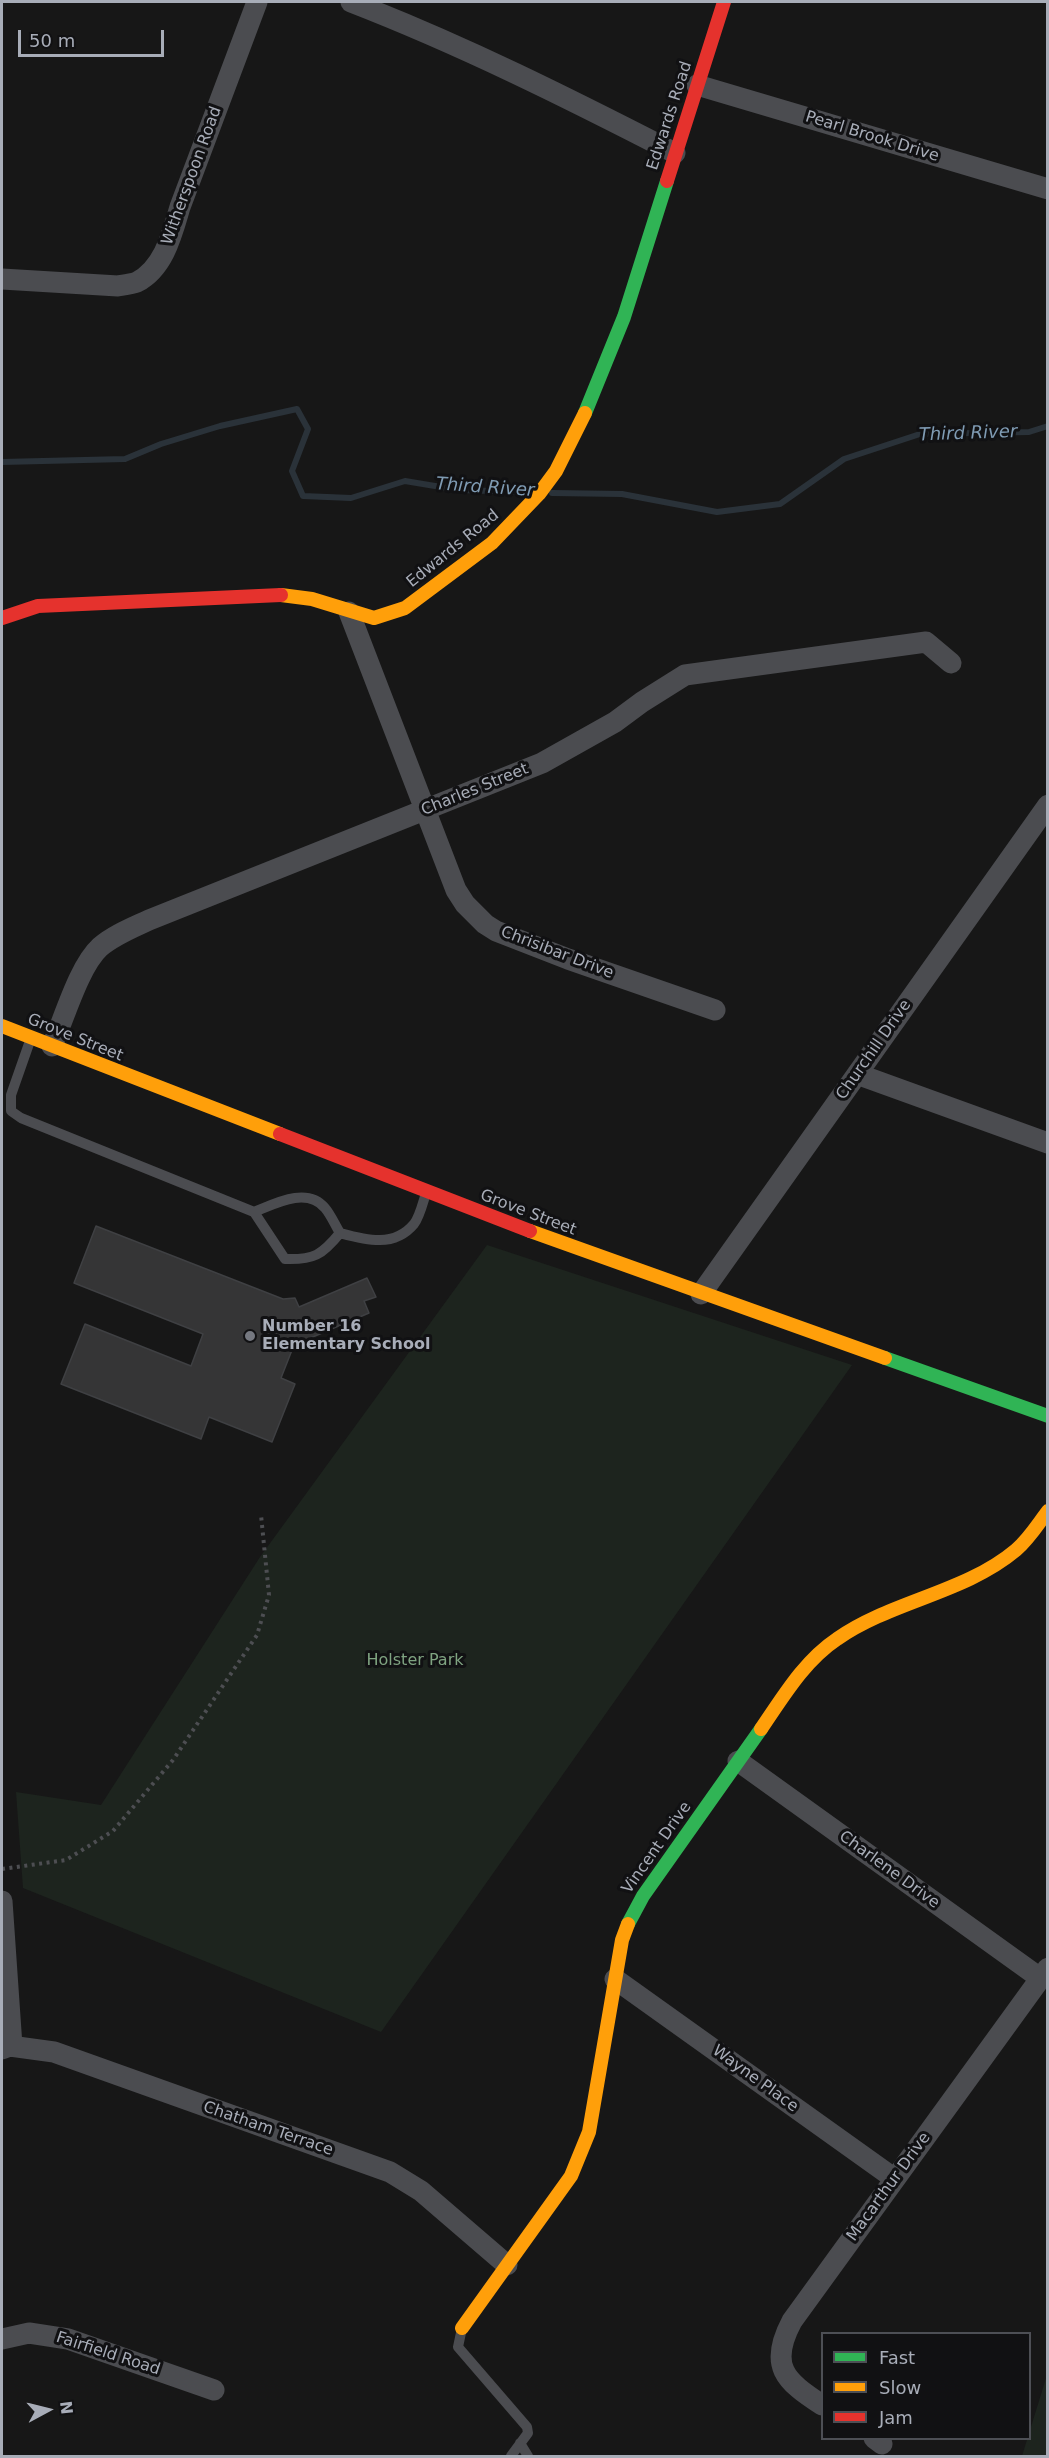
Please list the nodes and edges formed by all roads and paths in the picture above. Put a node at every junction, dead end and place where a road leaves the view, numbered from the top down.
1 (257, 2) edge
2 (351, 2) edge
3 (724, 2) edge
4 (697, 85) junction
5 (675, 153) junction
6 (1047, 189) edge
7 (2, 279) edge
8 (349, 612) junction
9 (2, 618) edge
10 (951, 663) dead end
11 (1047, 806) edge
12 (425, 810) junction
13 (715, 1010) dead end
14 (2, 1026) edge
15 (31, 1038) junction
16 (52, 1046) junction
17 (857, 1074) junction
18 (1047, 1143) edge
19 (427, 1191) junction
20 (254, 1212) junction
21 (340, 1233) junction
22 (701, 1294) junction
23 (1047, 1416) edge
24 (1047, 1511) edge
25 (261, 1515) dead end
26 (738, 1761) junction
27 (2, 1869) edge
28 (2, 1901) edge
29 (1044, 1973) edge
30 (615, 1979) junction
31 (7, 2048) edge
32 (895, 2179) junction
33 (507, 2265) junction
34 (462, 2328) joint
35 (2, 2339) edge
36 (214, 2390) dead end
37 (821, 2404) edge
38 (520, 2443) junction
39 (511, 2457) edge
40 (528, 2457) edge

1 - 7 street, Witherspoon Road
2 - 5 street
3 - 4 street, Edwards Road
4 - 5 street, Edwards Road
4 - 6 street, Pearl Brook Drive
5 - 8 street, Edwards Road
8 - 9 street, Edwards Road
8 - 12 street, Chrisibar Drive
10 - 12 street, Charles Street
11 - 17 street, Churchill Drive
12 - 13 street, Chrisibar Drive
12 - 16 street, Charles Street
14 - 15 street, Grove Street
15 - 16 street, Grove Street
15 - 20 lane
16 - 19 street, Grove Street
17 - 18 street
17 - 22 street, Churchill Drive
19 - 21 lane
19 - 22 street, Grove Street
20 - 21 lane
20 - 21 lane
22 - 23 street, Grove Street
24 - 26 street, Vincent Drive
25 - 27 path
26 - 29 street, Charlene Drive
26 - 30 street, Vincent Drive
28 - 31 street
29 - 32 street, Macarthur Drive
30 - 32 street, Wayne Place
30 - 33 street, Vincent Drive
31 - 33 street, Chatham Terrace
32 - 37 street, Macarthur Drive
33 - 34 street, Vincent Drive
34 - 38 lane
35 - 36 street, Fairfield Road
38 - 39 lane
38 - 40 lane

